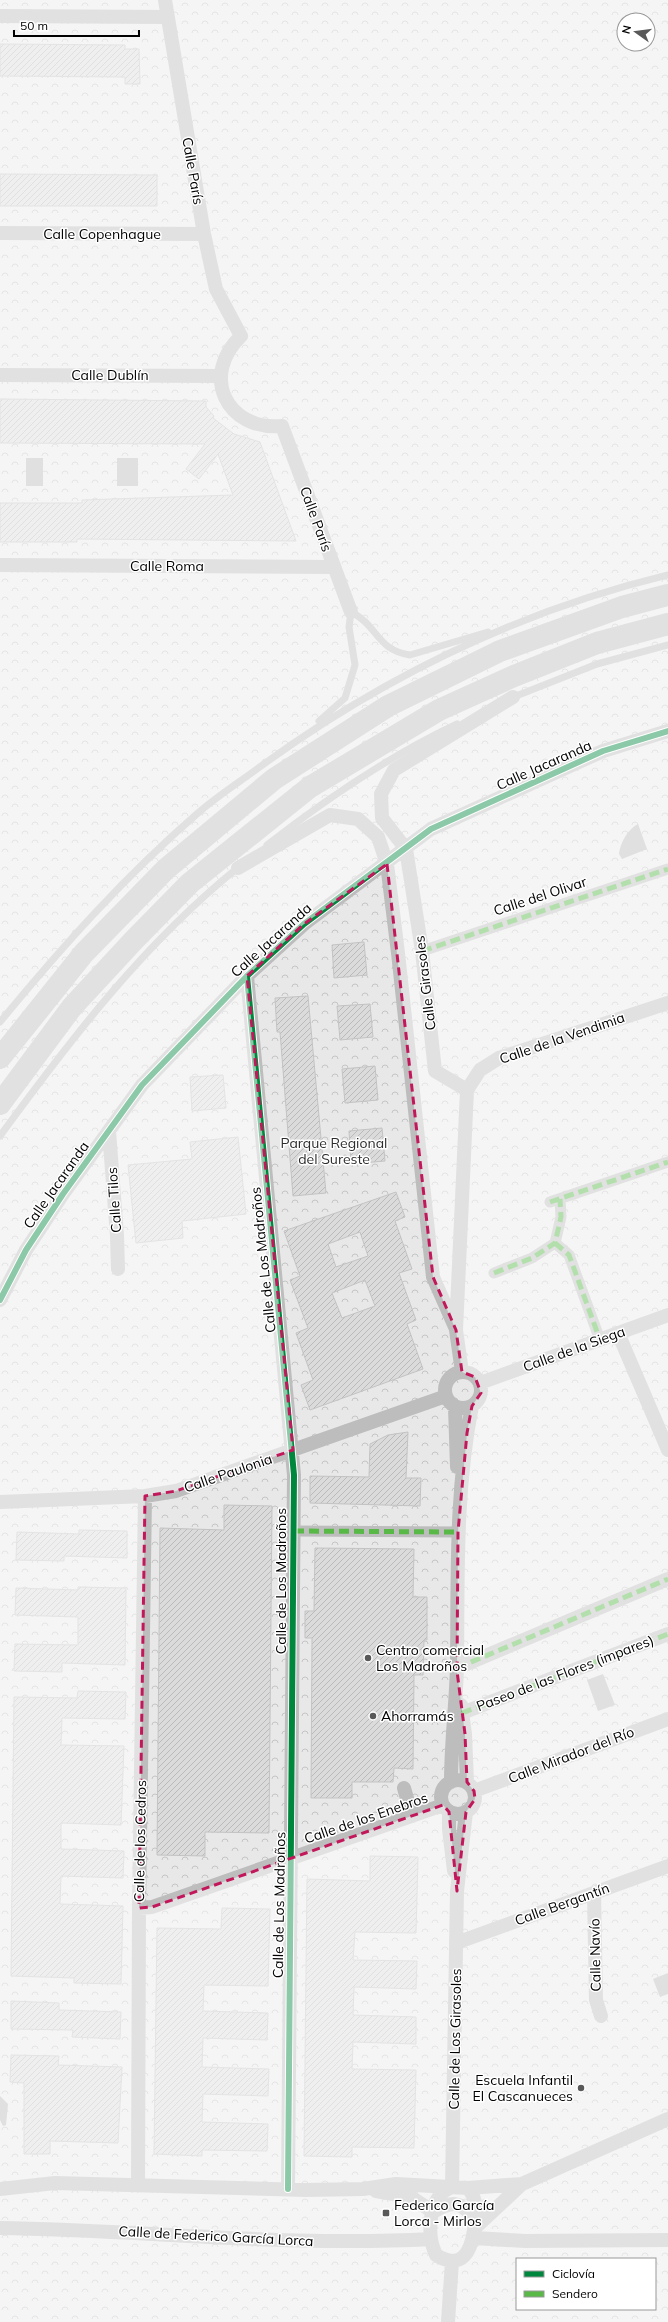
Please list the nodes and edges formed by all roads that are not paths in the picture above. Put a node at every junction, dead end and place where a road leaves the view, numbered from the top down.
1 (165, 0) edge
2 (0, 16) edge
3 (167, 17) junction
4 (0, 233) edge
5 (204, 234) junction
6 (0, 375) edge
7 (220, 376) junction
8 (0, 565) edge
9 (334, 567) junction
10 (668, 575) edge
11 (668, 595) edge
12 (351, 612) junction
13 (668, 624) edge
14 (511, 625) junction
15 (668, 645) edge
16 (513, 697) junction
17 (668, 731) edge
18 (308, 732) junction
19 (406, 849) junction
20 (387, 864) junction
21 (238, 868) junction
22 (668, 869) edge
23 (422, 951) junction
24 (247, 976) junction
25 (668, 1003) edge
26 (0, 1022) edge
27 (0, 1058) edge
28 (435, 1070) junction
29 (412, 1073) junction
30 (467, 1090) junction
31 (0, 1104) edge
32 (109, 1132) junction
33 (0, 1136) edge
34 (668, 1162) edge
35 (554, 1243) junction
36 (118, 1269) dead end
37 (494, 1273) dead end
38 (0, 1300) edge
39 (668, 1315) edge
40 (456, 1330) junction
41 (618, 1333) junction
42 (600, 1340) junction
43 (462, 1372) junction
44 (480, 1383) junction
45 (450, 1401) junction
46 (472, 1406) junction
47 (293, 1450) junction
48 (668, 1450) edge
49 (145, 1496) junction
50 (0, 1502) edge
51 (459, 1506) junction
52 (294, 1531) junction
53 (458, 1532) junction
54 (668, 1579) edge
55 (668, 1634) edge
56 (457, 1669) junction
57 (462, 1713) junction
58 (668, 1719) edge
59 (451, 1782) junction
60 (471, 1786) junction
61 (404, 1788) dead end
62 (446, 1808) junction
63 (466, 1812) junction
64 (412, 1816) junction
65 (292, 1856) junction
66 (668, 1866) edge
67 (456, 1891) junction
68 (594, 1893) junction
69 (139, 1908) junction
70 (456, 1943) junction
71 (602, 2016) dead end
72 (668, 2119) edge
73 (522, 2184) junction
74 (138, 2185) junction
75 (452, 2187) junction
76 (468, 2188) junction
77 (0, 2189) edge
78 (288, 2189) junction
79 (363, 2189) junction
80 (433, 2212) junction
81 (0, 2228) edge
82 (474, 2228) junction
83 (431, 2239) junction
84 (668, 2240) edge
85 (452, 2261) junction
86 (448, 2322) edge

1 - 3 street, Calle París
2 - 3 street
3 - 5 street, Calle París
4 - 5 street, Calle Copenhague
5 - 7 street, Calle París
6 - 7 street, Calle Dublín
7 - 9 street, Calle París
8 - 9 street, Calle Roma
9 - 12 street, Calle París
10 - 14 lane
11 - 27 main road
12 - 14 lane
12 - 18 lane
13 - 31 main road
14 - 18 lane
15 - 16 lane
16 - 19 street, Calle Girasoles
16 - 21 lane
17 - 19 street, Calle Jacaranda
18 - 26 lane
19 - 20 street, Calle Jacaranda
19 - 23 street, Calle Girasoles
20 - 21 street, Calle Girasoles
20 - 24 street, Calle Jacaranda
20 - 29 street, Calle Girasoles
21 - 33 lane
22 - 23 street, Calle del Olivar
23 - 28 street, Calle Girasoles
24 - 32 street, Calle Jacaranda
24 - 47 street, Calle de Los Madroños
25 - 30 street, Calle de la Vendimia
28 - 29 street
28 - 30 street
29 - 40 street, Calle Girasoles
30 - 40 street, Calle Girasoles
32 - 36 street, Calle Tilos
32 - 38 street, Calle Jacaranda
34 - 35 street
35 - 37 street
35 - 42 street
39 - 41 street, Calle de la Siega
40 - 43 street, Calle Girasoles
41 - 42 street, Calle de la Siega
41 - 48 street
42 - 44 street, Calle de la Siega
43 - 44 street
43 - 45 street
44 - 46 street
45 - 46 street
45 - 47 street, Calle Paulonia
45 - 51 street
46 - 51 street
47 - 49 street, Calle Paulonia
47 - 52 street, Calle de Los Madroños
49 - 50 street, Calle Paulonia
49 - 69 street, Calle de los Cedros
51 - 53 street
52 - 53 street
52 - 65 street, Calle de Los Madroños
53 - 56 street
54 - 56 street
55 - 57 street, Paseo de las Flores (impares)
56 - 57 street
56 - 59 street
57 - 60 street
58 - 60 street, Calle Mirador del Río
59 - 60 street
59 - 62 street
60 - 63 street
61 - 64 street
62 - 63 street
62 - 64 street, Calle de los Enebros
62 - 67 street, Calle de Los Girasoles
63 - 67 street, Calle de Los Girasoles
64 - 65 street, Calle de los Enebros
65 - 69 street, Calle de los Enebros
65 - 78 street, Calle de Los Madroños
66 - 68 street, Calle Bergantín
67 - 70 street, Calle de Los Girasoles
68 - 70 street, Calle Bergantín
68 - 71 street, Calle Navío
69 - 74 street, Calle de los Cedros
70 - 75 street, Calle de Los Girasoles
72 - 73 street
73 - 76 street
73 - 82 street
74 - 77 street
74 - 78 street
75 - 76 street
75 - 79 street
75 - 80 street
76 - 82 street
78 - 79 street
79 - 80 street
80 - 82 street
80 - 83 street
81 - 83 street, Calle de Federico García Lorca
82 - 84 street
82 - 85 street
83 - 85 street
85 - 86 street

